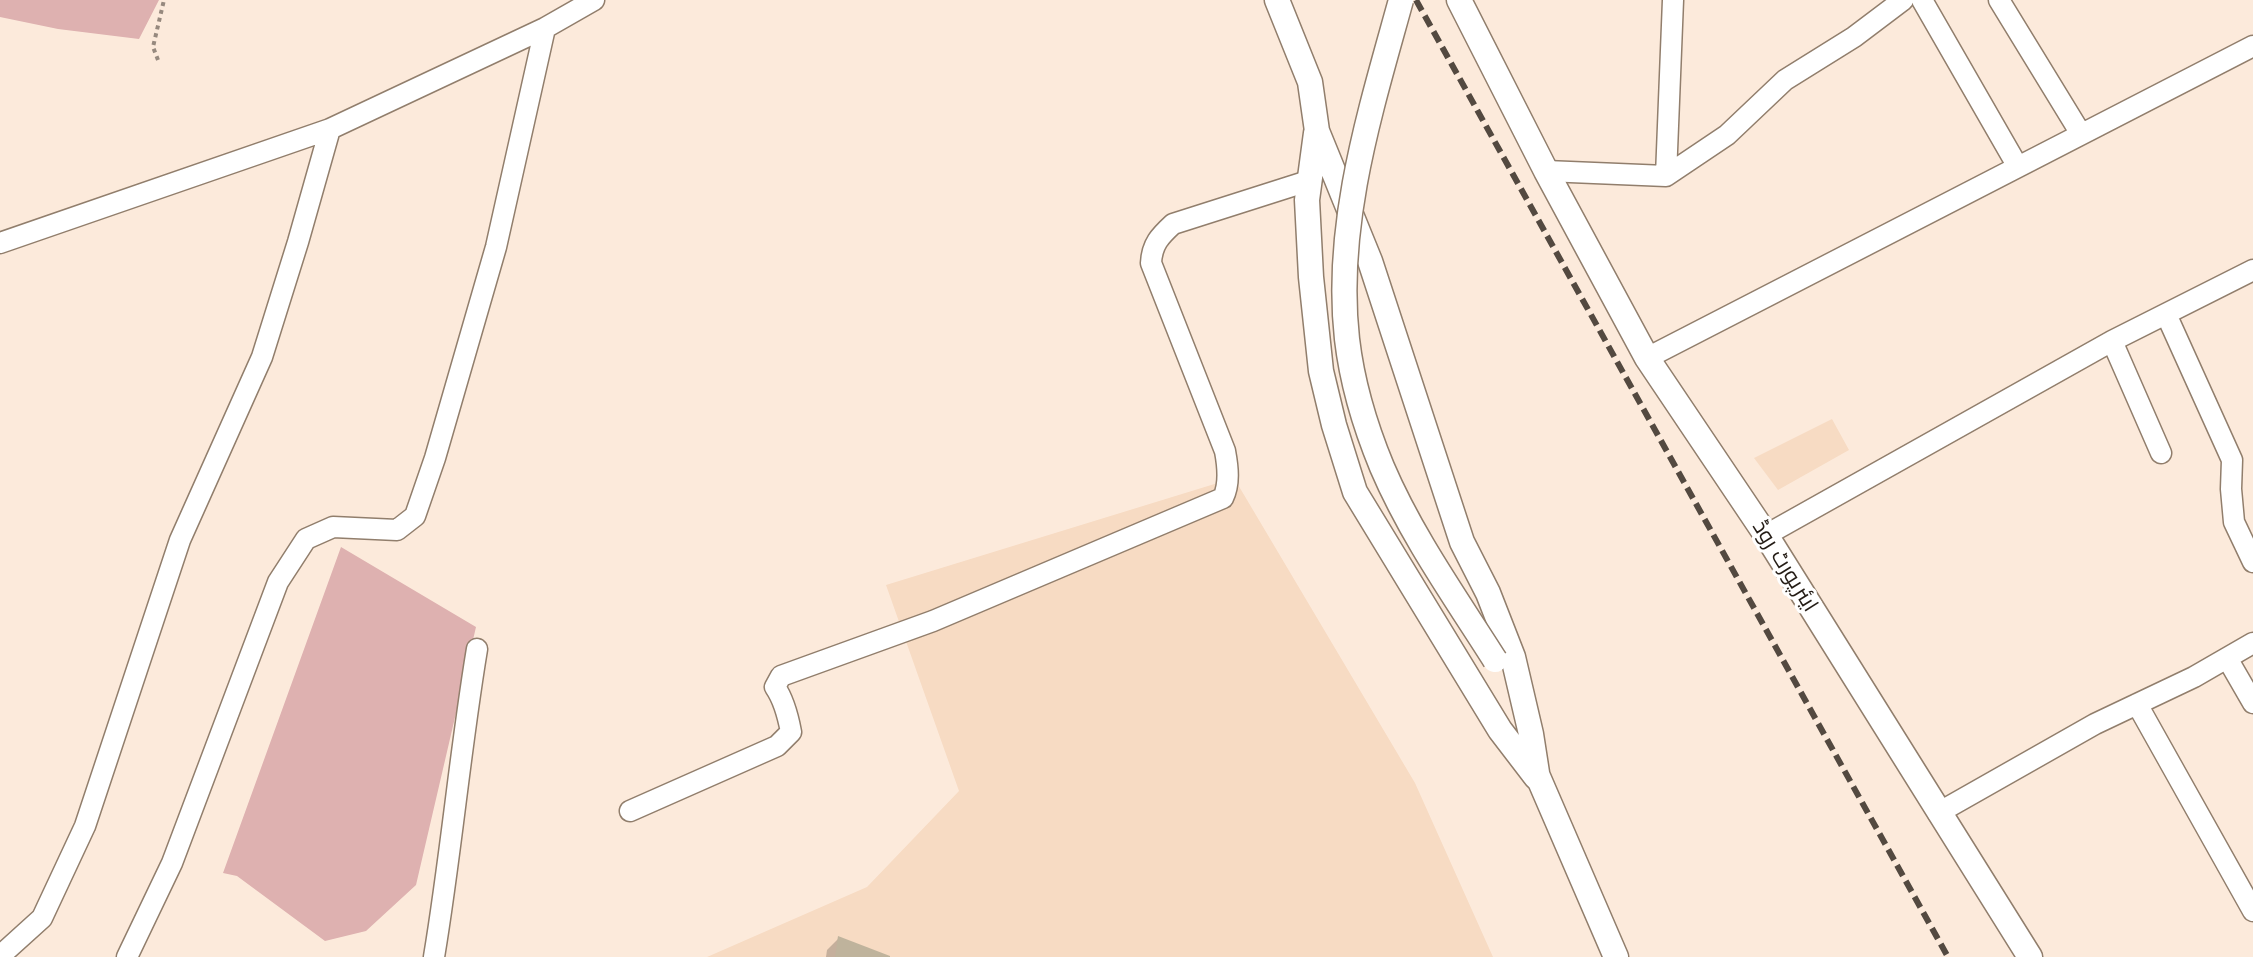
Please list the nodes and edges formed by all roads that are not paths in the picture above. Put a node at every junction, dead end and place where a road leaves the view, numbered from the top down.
1 (594, 0) edge
2 (1277, 0) edge
3 (1401, 0) edge
4 (1459, 0) edge
5 (1673, 0) edge
6 (1903, 0) edge
7 (1922, 0) edge
8 (1999, 0) edge
9 (545, 28) junction
10 (2253, 46) edge
11 (330, 129) junction
12 (1317, 131) junction
13 (2081, 134) junction
14 (2018, 167) junction
15 (1546, 171) junction
16 (1666, 176) junction
17 (1308, 181) junction
18 (0, 243) edge
19 (2253, 270) edge
20 (2166, 314) junction
21 (2112, 341) junction
22 (1647, 358) junction
23 (2161, 453) dead end
24 (1766, 535) junction
25 (2253, 562) edge
26 (2253, 643) edge
27 (477, 649) dead end
28 (2227, 658) junction
29 (2253, 703) edge
30 (2137, 704) junction
31 (1538, 779) junction
32 (630, 811) dead end
33 (1938, 813) junction
34 (2253, 911) edge
35 (0, 956) edge
36 (127, 957) edge
37 (434, 957) edge
38 (1616, 957) edge
39 (2030, 957) edge

1 - 9 street
2 - 12 main road
3 - 31 main road, bridge
4 - 15 main road, ایئرپورٹ روڈ
5 - 16 street
6 - 16 street
7 - 14 street
8 - 13 street
9 - 11 street
9 - 36 street
10 - 13 street
11 - 18 street
11 - 35 street
12 - 17 main road
12 - 31 main road
13 - 14 street
14 - 22 street
15 - 16 street
15 - 22 main road, ایئرپورٹ روڈ
17 - 31 main road
17 - 32 street
19 - 20 street
20 - 21 street
20 - 25 street
21 - 23 street
21 - 24 street
22 - 24 main road, ایئرپورٹ روڈ
24 - 33 main road, ایئرپورٹ روڈ
26 - 28 street
27 - 37 street
28 - 29 street
28 - 30 street
30 - 33 street
30 - 34 street
31 - 38 main road
33 - 39 main road, ایئرپورٹ روڈ

